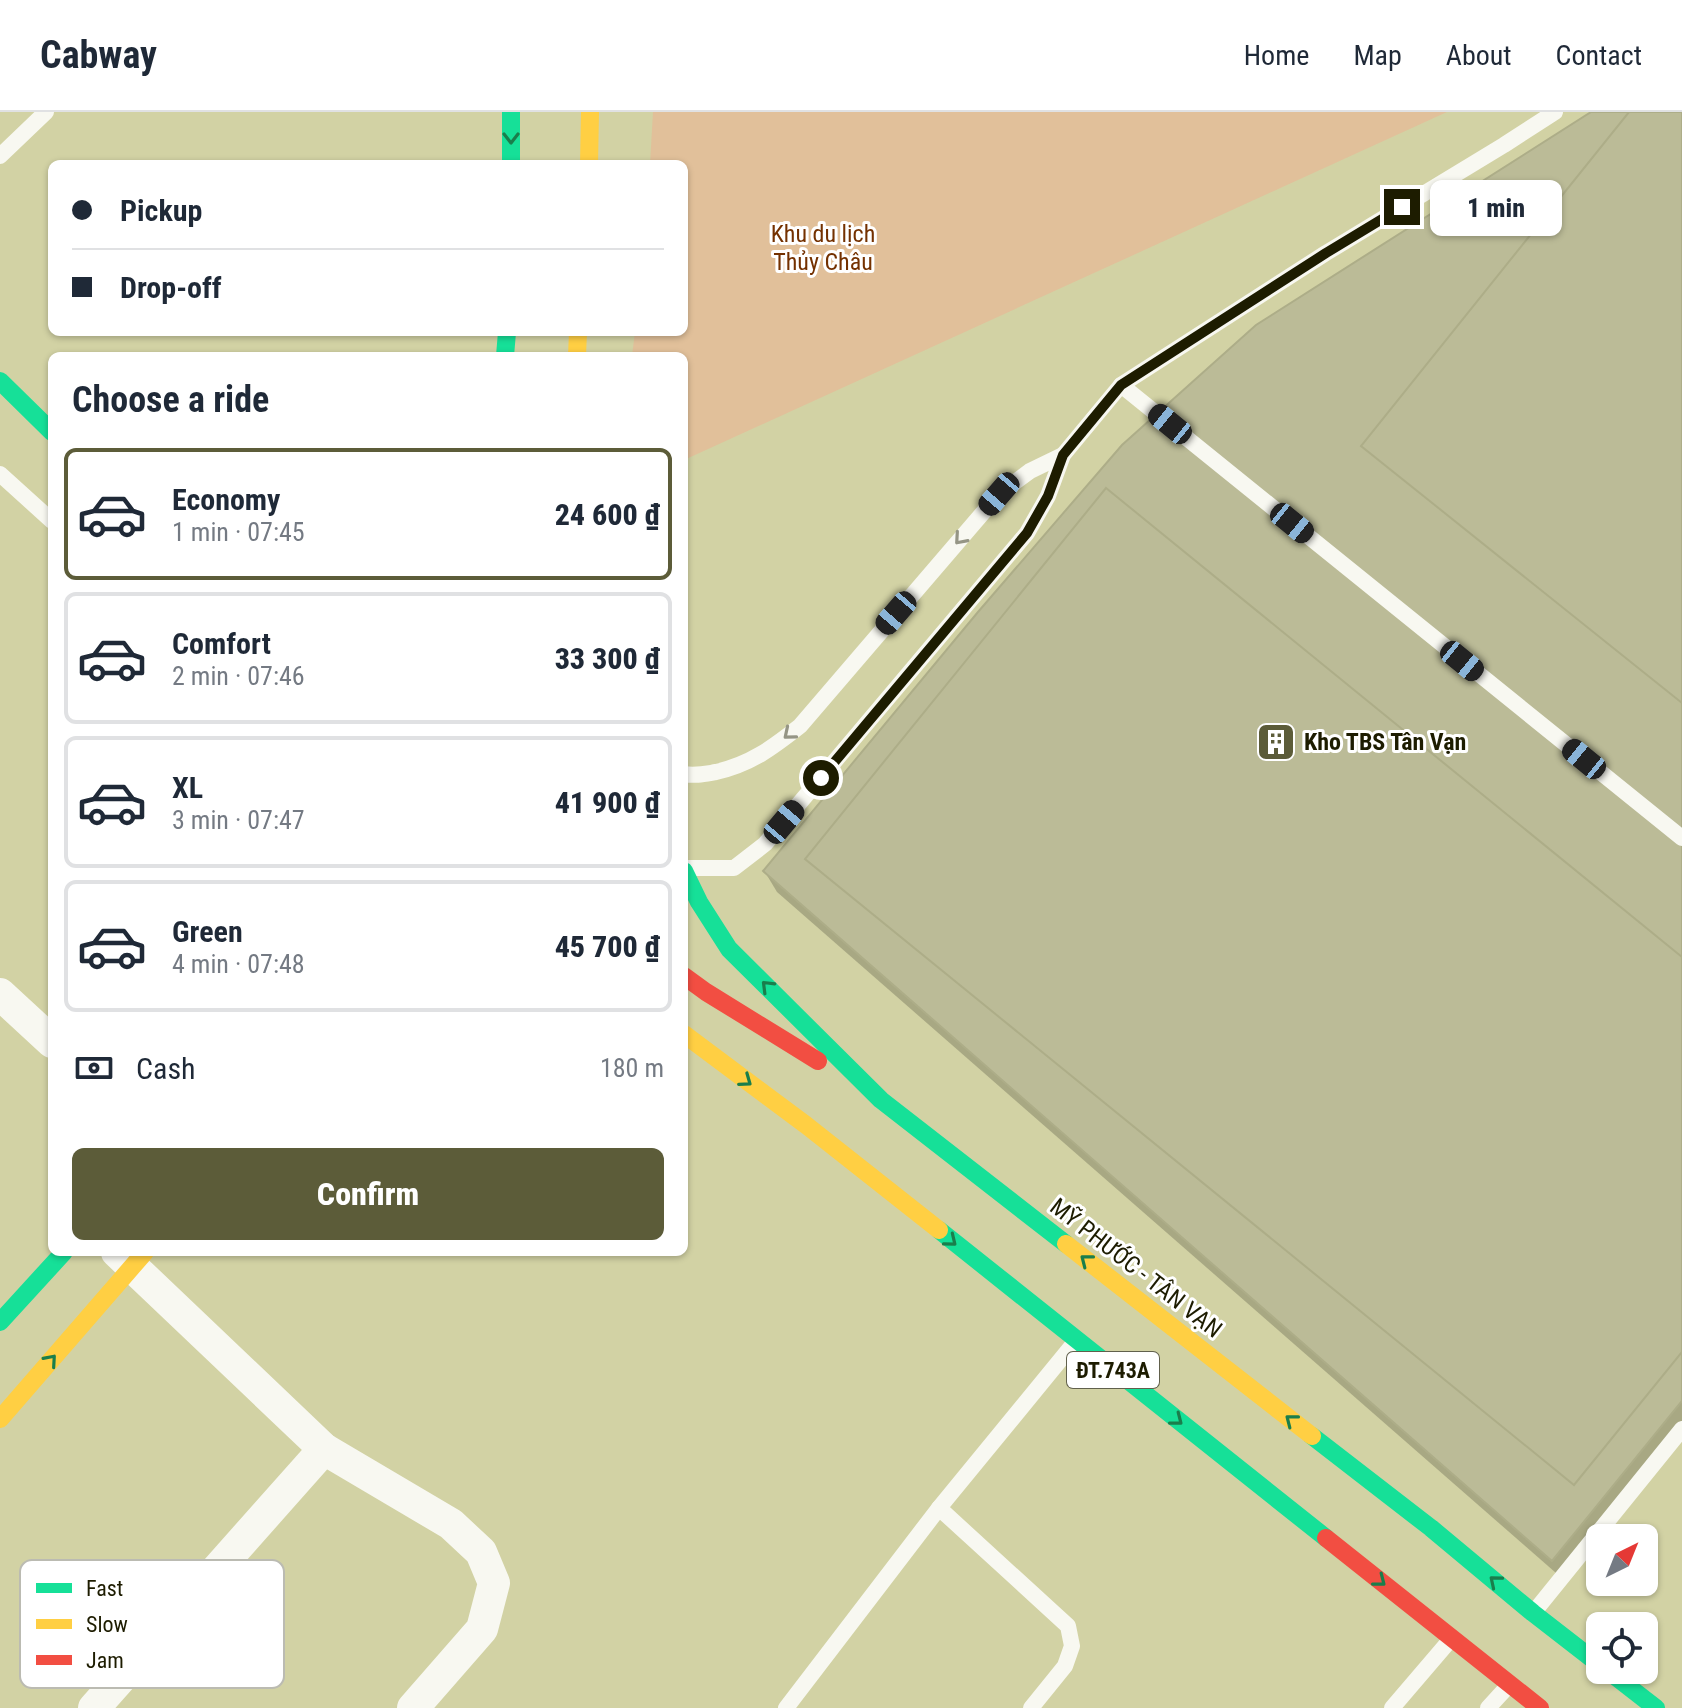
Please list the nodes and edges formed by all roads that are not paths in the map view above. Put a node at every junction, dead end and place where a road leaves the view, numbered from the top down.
1 (46, 112) edge
2 (511, 112) edge
3 (590, 112) edge
4 (1555, 112) edge
5 (0, 156) edge
6 (511, 160) edge
7 (589, 160) edge
8 (0, 381) edge
9 (1121, 385) junction
10 (48, 428) edge
11 (1063, 455) junction
12 (0, 474) edge
13 (48, 517) edge
14 (688, 775) edge
15 (1682, 838) edge
16 (688, 869) edge
17 (688, 878) edge
18 (690, 970) edge
19 (0, 994) edge
20 (48, 1038) edge
21 (688, 1038) edge
22 (881, 1100) junction
23 (60, 1256) edge
24 (132, 1257) edge
25 (0, 1322) edge
26 (1076, 1341) junction
27 (0, 1419) edge
28 (1682, 1429) edge
29 (324, 1449) junction
30 (939, 1508) junction
31 (225, 1560) edge
32 (1533, 1613) junction
33 (1452, 1638) junction
34 (1586, 1654) edge
35 (1510, 1683) junction
36 (1625, 1684) edge
37 (112, 1688) edge
38 (94, 1708) edge
39 (413, 1708) edge
40 (786, 1708) edge
41 (1031, 1708) edge
42 (1392, 1708) edge
43 (1488, 1708) edge
44 (1540, 1708) edge
45 (1656, 1708) edge

1 - 5 lane
2 -> 6 main road
3 - 7 main road
4 - 9 lane
8 - 10 main road
9 - 11 lane
9 - 15 lane
11 -> 14 lane
11 - 16 lane
12 - 13 lane
22 -> 17 main road, MỸ PHƯỚC - TÂN VẠN
18 - 22 main road, ĐT.743A
19 - 20 street
21 -> 26 main road, ĐT.743A
32 -> 22 main road, MỸ PHƯỚC - TÂN VẠN / ĐT.743A
23 - 25 main road
27 -> 24 main road
24 - 29 street
26 - 30 lane
26 -> 33 main road, ĐT.743A
28 - 32 lane
29 - 31 street
29 - 39 street
30 - 40 lane
30 - 41 lane
32 - 34 main road, MỸ PHƯỚC - TÂN VẠN / ĐT.743A
33 - 35 main road, ĐT.743A
33 - 42 lane
35 - 43 lane
35 - 44 main road, ĐT.743A
36 - 45 main road
37 - 38 street

